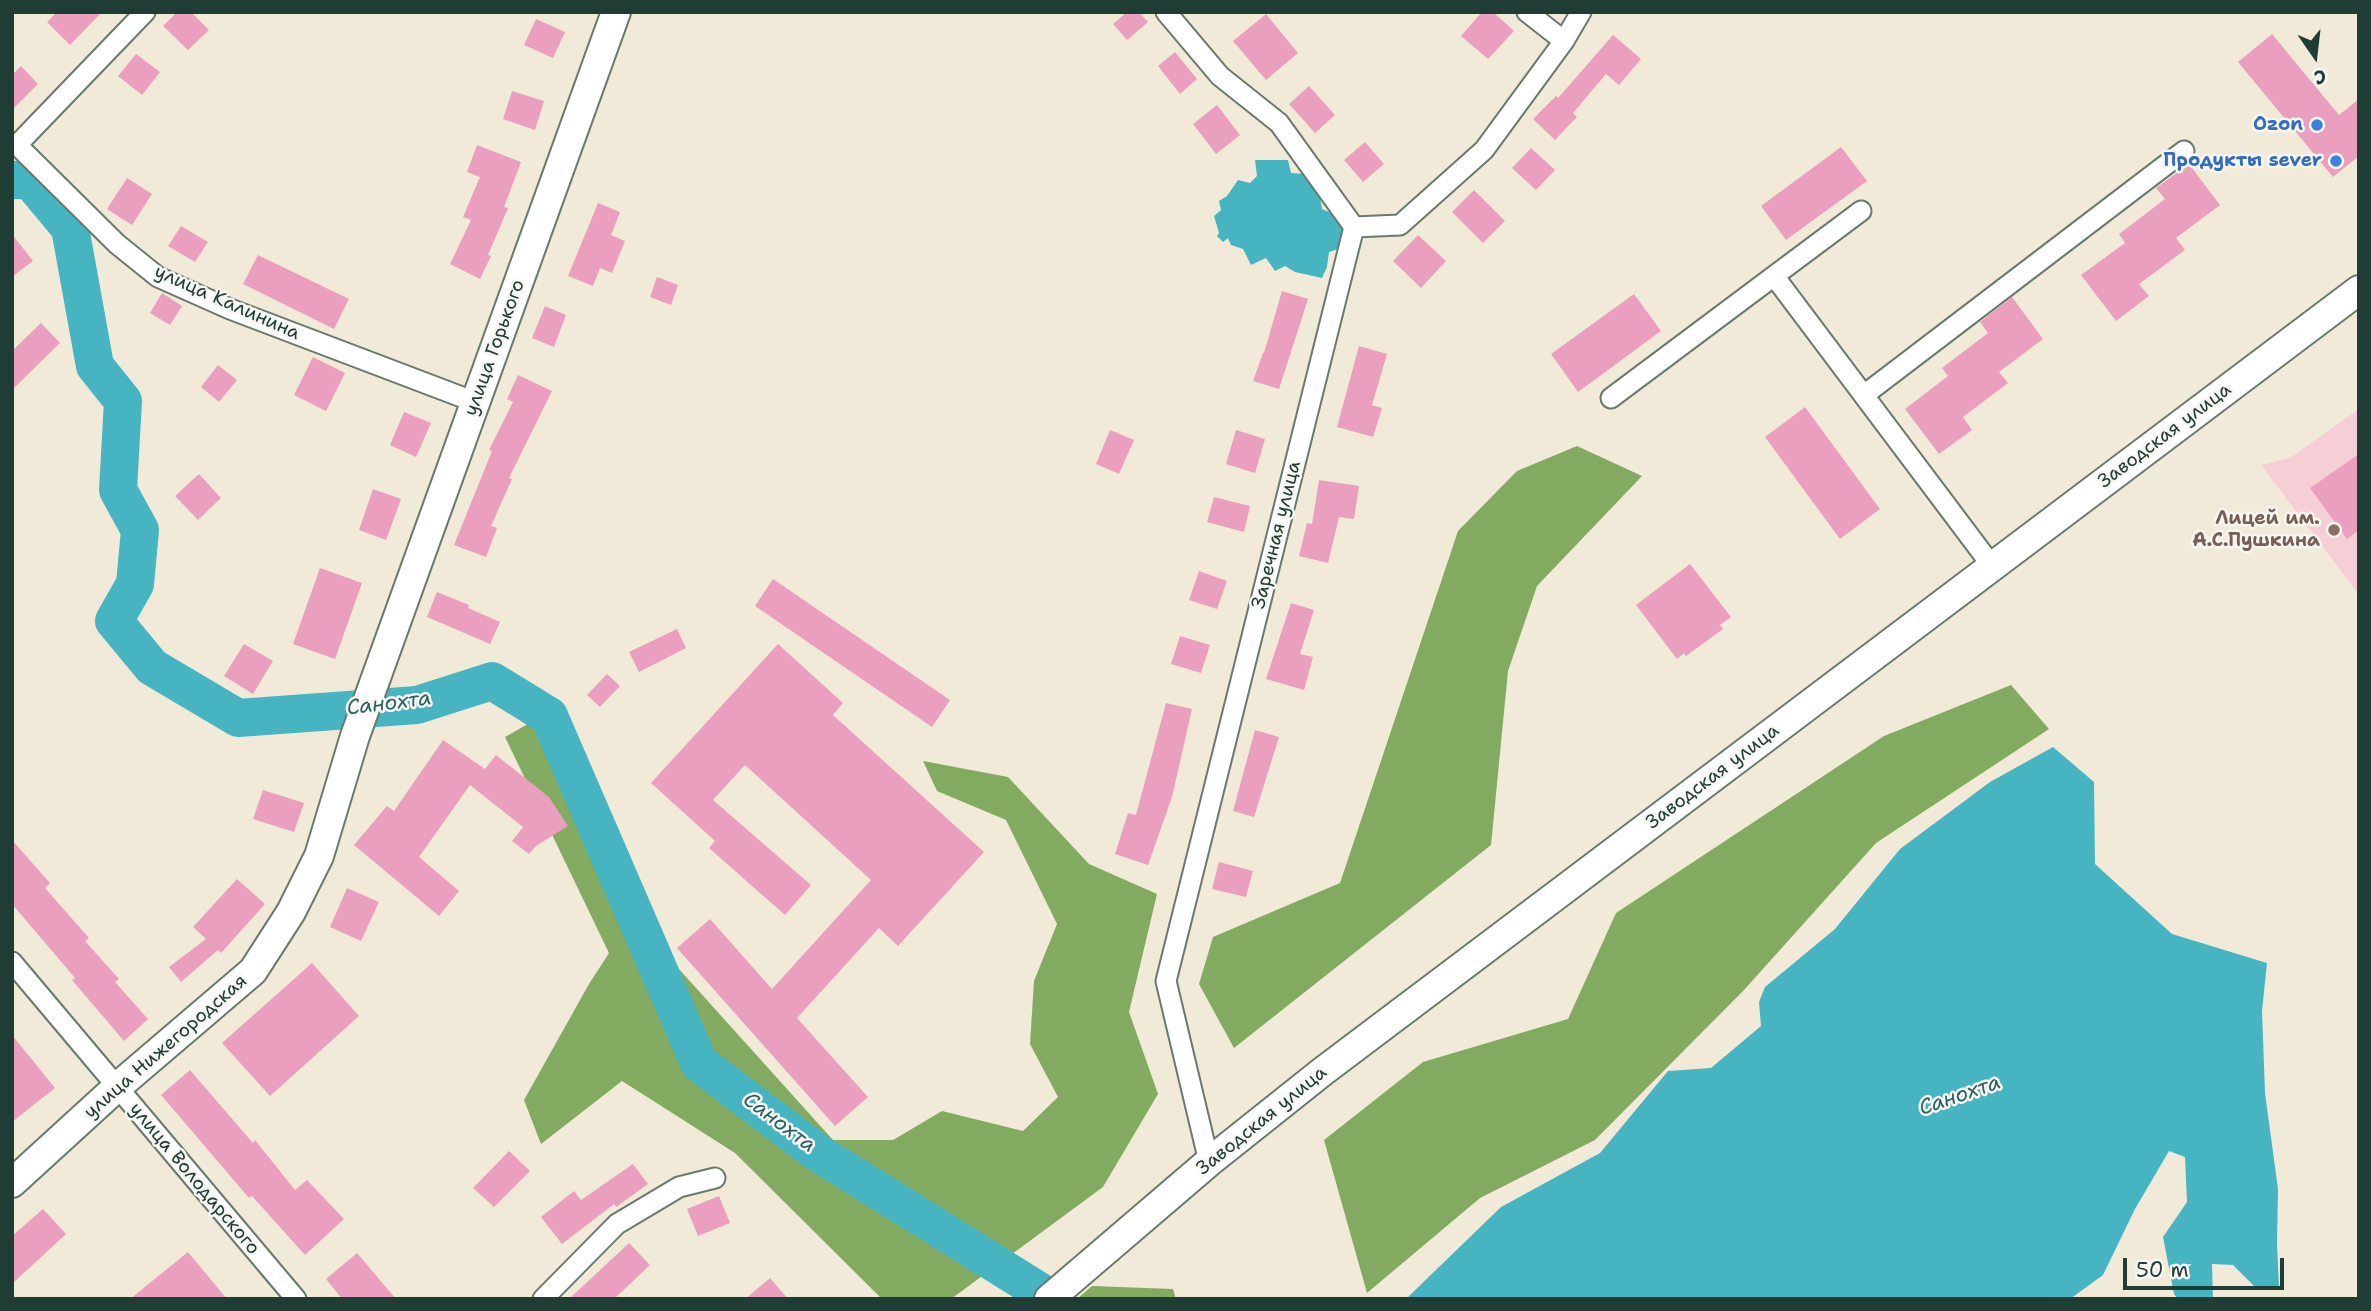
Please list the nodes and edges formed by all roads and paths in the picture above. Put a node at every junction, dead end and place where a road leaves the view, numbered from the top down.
1 (145, 12) edge
2 (616, 12) edge
3 (1167, 12) edge
4 (1527, 12) edge
5 (1581, 12) edge
6 (1564, 41) junction
7 (14, 145) edge
8 (2184, 151) dead end
9 (1861, 211) dead end
10 (1354, 227) junction
11 (1774, 276) junction
12 (2359, 290) edge
13 (1864, 395) junction
14 (1611, 398) dead end
15 (475, 402) junction
16 (1992, 566) junction
17 (355, 736) joint
18 (12, 962) edge
19 (116, 1088) junction
20 (1209, 1162) junction
21 (715, 1178) dead end
22 (12, 1184) edge
23 (296, 1299) edge
24 (543, 1299) edge
25 (1049, 1299) edge

1 - 7 street
2 - 15 main road, улица Горького
3 - 10 street
4 - 6 street
5 - 6 street
6 - 10 street
7 - 15 street, улица Калинина
8 - 13 street
9 - 11 street
10 - 20 street, Заречная улица
11 - 13 street
11 - 14 street
12 - 16 main road, Заводская улица
13 - 16 street
15 - 17 main road, улица Горького
16 - 20 main road, Заводская улица
17 - 19 main road, улица Нижегородская
18 - 19 street, улица Володарского
19 - 22 main road, улица Нижегородская
19 - 23 street, улица Володарского
20 - 25 main road, Заводская улица
21 - 24 street

